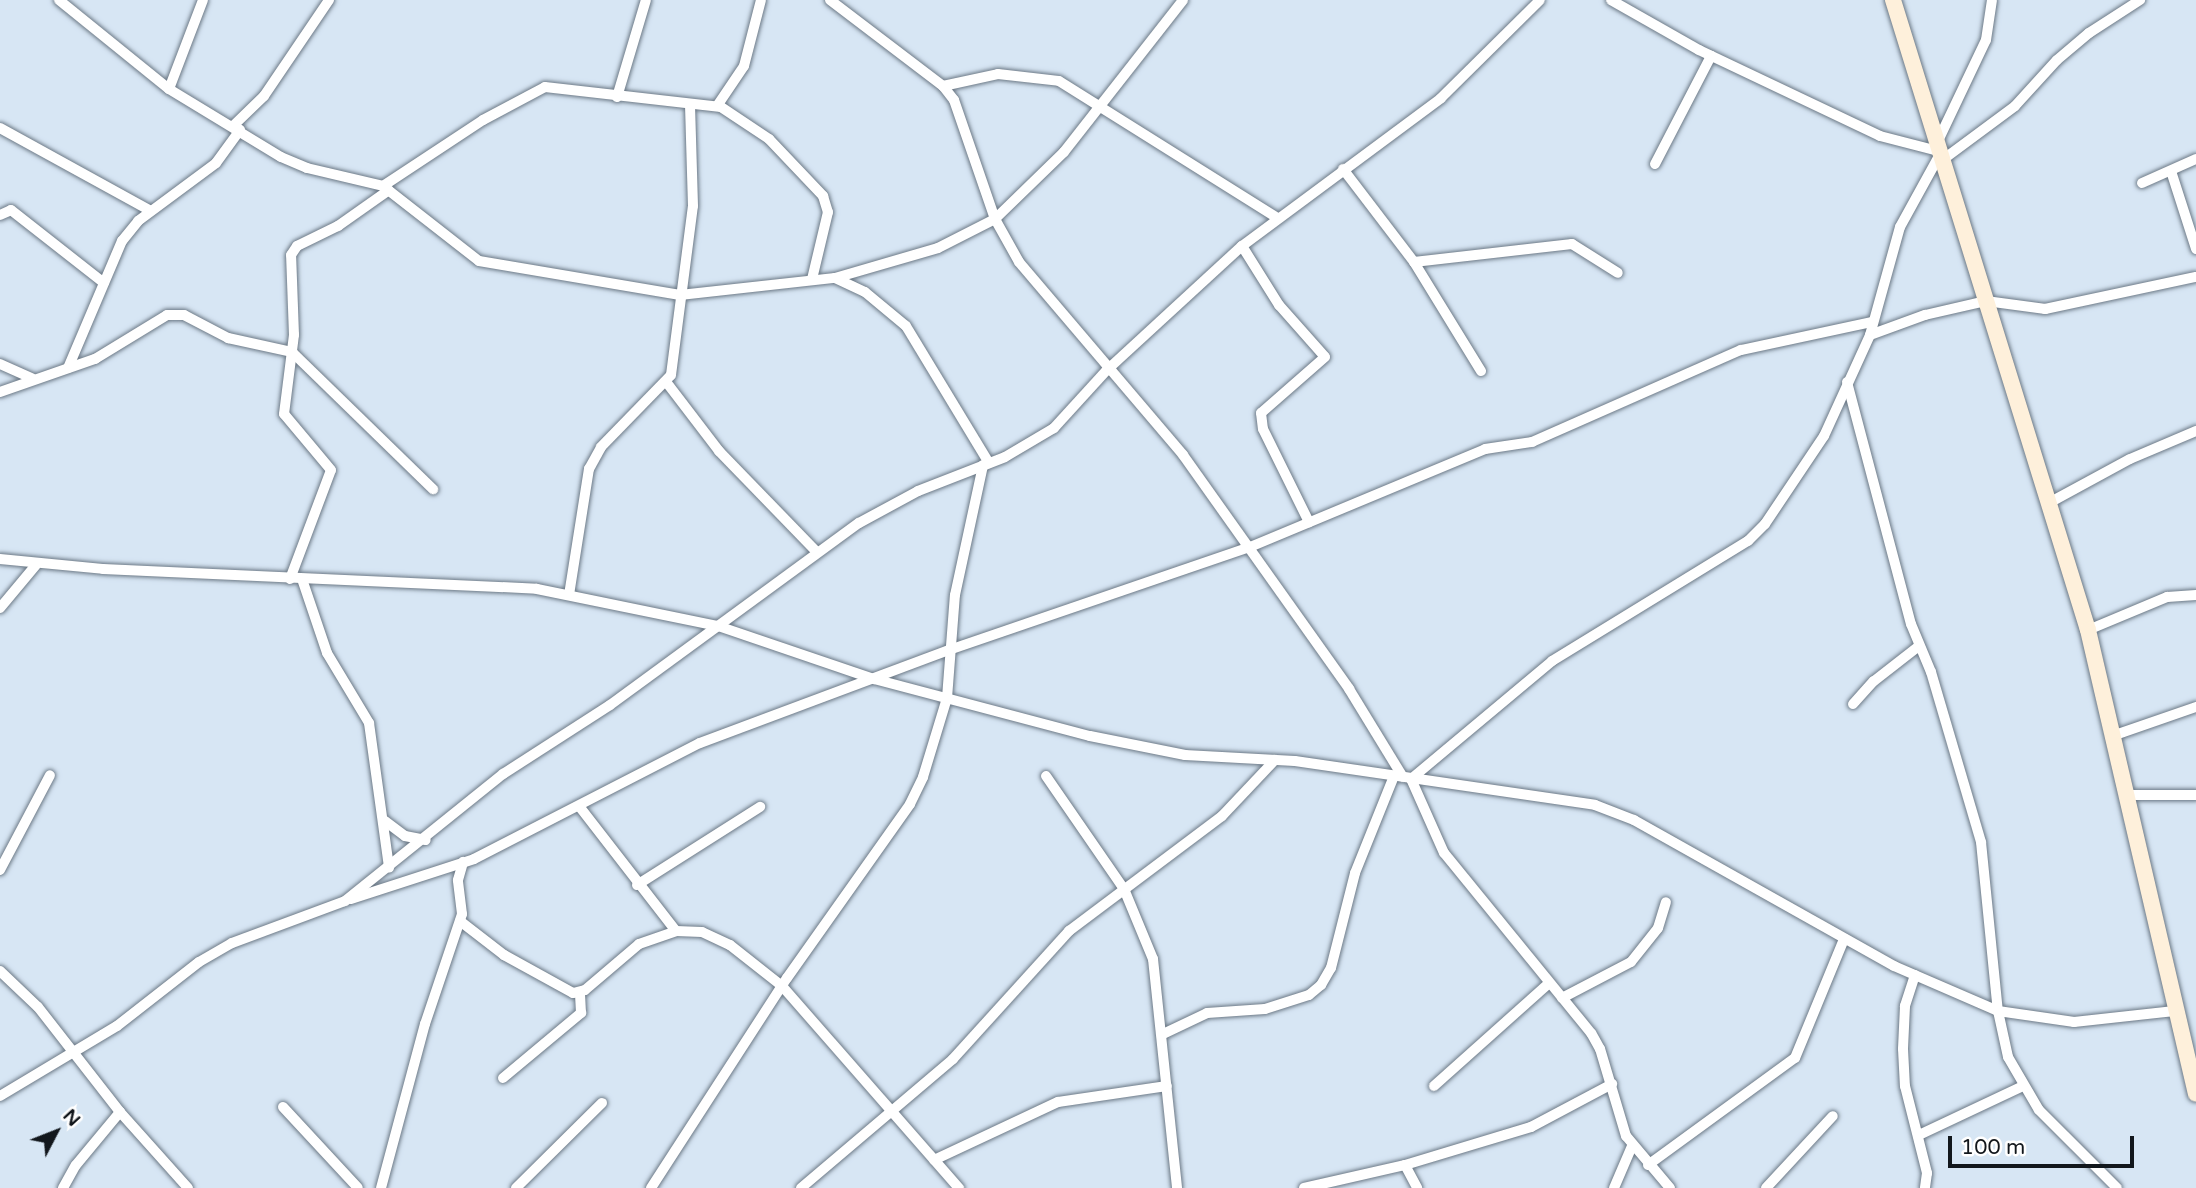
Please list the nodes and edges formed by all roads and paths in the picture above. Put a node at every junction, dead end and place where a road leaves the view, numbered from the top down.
1 (59, 0) edge
2 (203, 0) edge
3 (328, 0) edge
4 (646, 0) edge
5 (761, 0) edge
6 (830, 0) edge
7 (1184, 0) edge
8 (1540, 0) edge
9 (1611, 0) edge
10 (1893, 0) edge
11 (1992, 0) edge
12 (2140, 0) edge
13 (1711, 56) junction
14 (943, 86) junction
15 (169, 89) junction
16 (617, 97) junction
17 (1104, 105) junction
18 (717, 106) junction
19 (690, 107) junction
20 (0, 128) edge
21 (237, 128) junction
22 (1938, 153) junction
23 (2196, 159) edge
24 (1655, 164) dead end
25 (1343, 169) junction
26 (2171, 171) junction
27 (2142, 183) dead end
28 (386, 188) junction
29 (151, 211) junction
30 (0, 215) edge
31 (1276, 217) junction
32 (995, 219) junction
33 (1242, 246) junction
34 (2196, 249) edge
35 (1414, 262) junction
36 (1618, 273) dead end
37 (2196, 277) edge
38 (835, 278) junction
39 (812, 279) junction
40 (104, 283) junction
41 (680, 295) junction
42 (1986, 301) junction
43 (1872, 322) junction
44 (1870, 335) junction
45 (292, 352) junction
46 (0, 364) edge
47 (68, 368) junction
48 (1107, 370) junction
49 (1481, 371) dead end
50 (32, 378) junction
51 (1847, 382) junction
52 (667, 383) junction
53 (0, 392) edge
54 (2196, 431) edge
55 (986, 464) junction
56 (433, 489) dead end
57 (2047, 505) junction
58 (1309, 522) junction
59 (1250, 547) junction
60 (816, 551) junction
61 (0, 559) edge
62 (36, 565) junction
63 (296, 579) junction
64 (318, 580) junction
65 (569, 595) junction
66 (2196, 595) edge
67 (307, 599) junction
68 (0, 608) edge
69 (718, 626) junction
70 (2088, 630) junction
71 (1919, 646) junction
72 (949, 650) junction
73 (874, 679) junction
74 (947, 698) junction
75 (1853, 704) dead end
76 (2196, 707) edge
77 (2115, 735) junction
78 (1275, 760) junction
79 (50, 775) dead end
80 (1046, 776) dead end
81 (1403, 777) junction
82 (2126, 794) junction
83 (2196, 795) edge
84 (579, 806) junction
85 (760, 807) dead end
86 (385, 821) junction
87 (426, 840) junction
88 (463, 862) junction
89 (389, 868) junction
90 (444, 868) junction
91 (0, 870) edge
92 (458, 880) junction
93 (637, 885) junction
94 (1124, 889) junction
95 (345, 901) junction
96 (1666, 902) dead end
97 (460, 921) junction
98 (676, 931) junction
99 (1844, 939) junction
100 (0, 971) edge
101 (1915, 975) junction
102 (1549, 982) junction
103 (782, 986) junction
104 (580, 992) junction
105 (1563, 998) junction
106 (1998, 1011) junction
107 (2174, 1011) junction
108 (1163, 1034) junction
109 (2188, 1036) edge
110 (72, 1052) junction
111 (503, 1078) dead end
112 (2194, 1078) edge
113 (1612, 1084) junction
114 (1167, 1086) junction
115 (1434, 1086) dead end
116 (2023, 1086) junction
117 (2196, 1094) edge
118 (0, 1096) edge
119 (602, 1103) dead end
120 (282, 1107) dead end
121 (120, 1112) junction
122 (889, 1112) junction
123 (1833, 1116) dead end
124 (1919, 1135) junction
125 (1632, 1146) junction
126 (934, 1160) junction
127 (1648, 1164) junction
128 (1405, 1165) junction
129 (64, 1188) edge
130 (188, 1188) edge
131 (358, 1188) edge
132 (381, 1188) edge
133 (516, 1188) edge
134 (651, 1188) edge
135 (801, 1188) edge
136 (959, 1188) edge
137 (1177, 1188) edge
138 (1304, 1188) edge
139 (1417, 1188) edge
140 (1614, 1188) edge
141 (1670, 1188) edge
142 (1766, 1188) edge
143 (1925, 1188) edge
144 (2117, 1188) edge

1 - 15 street
2 - 15 street
3 - 21 street
4 - 16 street
5 - 18 street
6 - 14 street
7 - 17 street
8 - 25 street
9 - 13 street
10 - 22 street
11 - 22 street
12 - 22 street
13 - 22 street
13 - 24 street
14 - 17 street
14 - 32 street
15 - 21 street
16 - 19 street
16 - 28 street
17 - 31 street
17 - 32 street
18 - 19 street
18 - 39 street
19 - 41 street
20 - 29 street
21 - 28 street
21 - 29 street
22 - 42 street
22 - 43 street
23 - 26 street
25 - 31 street
25 - 35 street
26 - 27 street
26 - 34 street
28 - 41 street
28 - 45 street
29 - 40 street
30 - 40 street
31 - 33 street
32 - 38 street
32 - 48 street
33 - 48 street
33 - 58 street
35 - 36 street
35 - 49 street
37 - 42 street
38 - 39 street
38 - 55 street
39 - 41 street
40 - 47 street
41 - 52 street
42 - 44 street
42 - 57 street
43 - 44 street
43 - 58 street
44 - 51 street
45 - 47 street
45 - 56 street
45 - 63 street
46 - 50 street
47 - 50 street
48 - 55 street
48 - 59 street
50 - 53 street
51 - 71 street
51 - 81 street
52 - 60 street
52 - 65 street
54 - 57 street
55 - 60 street
55 - 72 street
57 - 70 street
58 - 59 street
59 - 72 street
59 - 81 street
60 - 69 street
61 - 62 street
62 - 63 street
62 - 68 street
63 - 64 street
63 - 67 street
64 - 65 street
64 - 67 street
65 - 69 street
66 - 70 street
67 - 86 street
69 - 73 street
69 - 87 street
70 - 77 street
71 - 75 street
71 - 106 street
72 - 73 street
72 - 74 street
73 - 74 street
73 - 84 street
74 - 78 street
74 - 103 street
76 - 77 street
77 - 82 street
78 - 81 street
78 - 94 street
79 - 91 street
80 - 94 street
81 - 99 street
81 - 102 street
81 - 108 street
82 - 83 street
82 - 107 street
84 - 88 street
84 - 93 street
85 - 93 street
86 - 87 street
86 - 89 street
87 - 89 street
88 - 90 street
88 - 92 street
89 - 95 street
90 - 92 street
90 - 95 street
92 - 97 street
93 - 98 street
94 - 108 street
94 - 122 street
95 - 110 street
96 - 105 street
97 - 104 street
97 - 132 street
98 - 103 street
98 - 104 street
99 - 101 street
99 - 127 street
100 - 110 street
101 - 106 street
101 - 124 street
102 - 105 street
102 - 115 street
103 - 122 street
103 - 134 street
104 - 111 street
105 - 113 street
106 - 107 street
106 - 116 street
107 - 109 street
108 - 114 street
109 - 112 street
110 - 118 street
110 - 121 street
112 - 117 street
113 - 125 street
113 - 128 street
114 - 126 street
114 - 137 street
116 - 124 street
116 - 144 street
119 - 133 street
120 - 131 street
121 - 129 street
121 - 130 street
122 - 126 street
122 - 135 street
123 - 142 street
124 - 143 street
125 - 127 street
125 - 140 street
126 - 136 street
127 - 141 street
128 - 138 street
128 - 139 street

